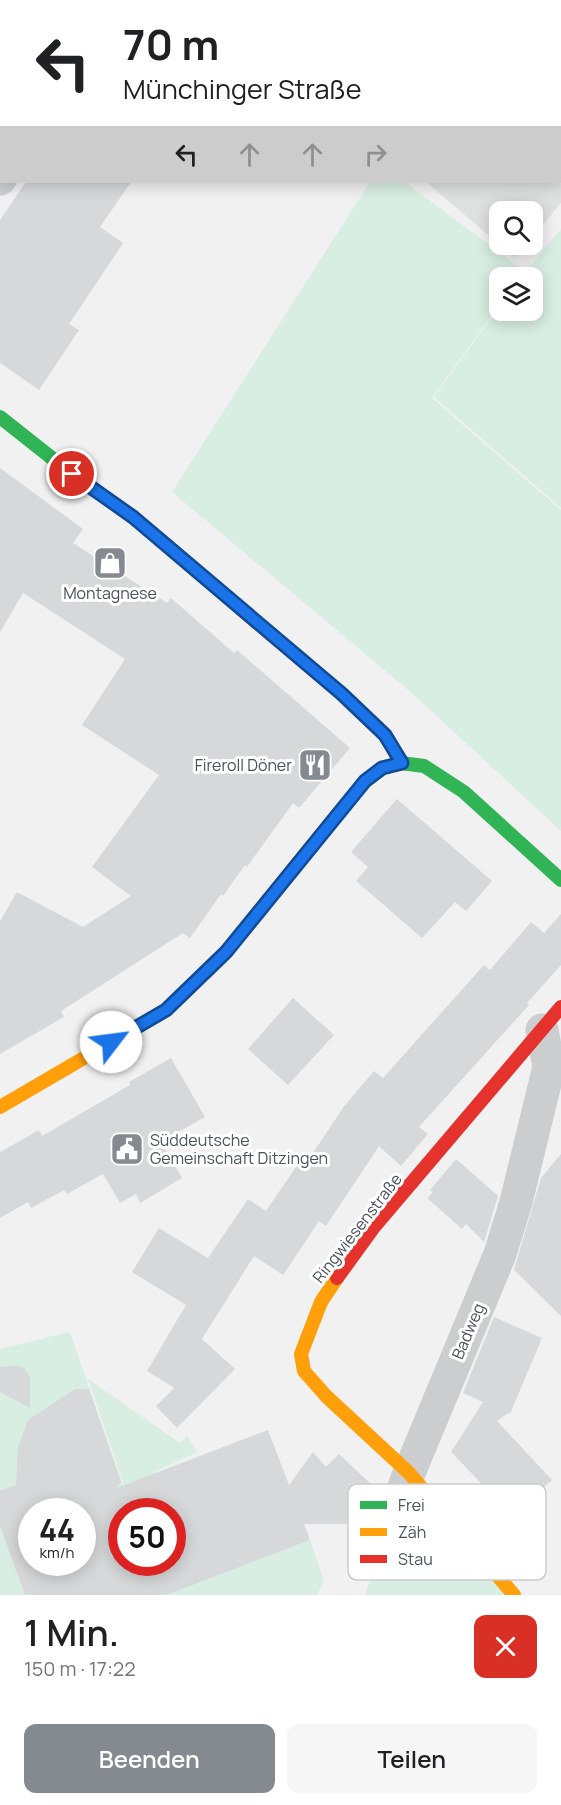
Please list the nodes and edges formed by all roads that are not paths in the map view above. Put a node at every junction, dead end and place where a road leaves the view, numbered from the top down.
1 (0, 417) edge
2 (402, 763) junction
3 (561, 880) edge
4 (551, 1018) edge
5 (0, 1107) edge
6 (409, 1473) junction
7 (405, 1484) edge
8 (418, 1484) edge
9 (501, 1580) edge
10 (514, 1595) edge

1 - 2 street
2 - 3 street
2 - 5 street
4 - 6 street, Badweg
4 - 6 street, Ringwiesenstraße
6 - 7 street, Badweg
6 - 8 street
9 - 10 street

